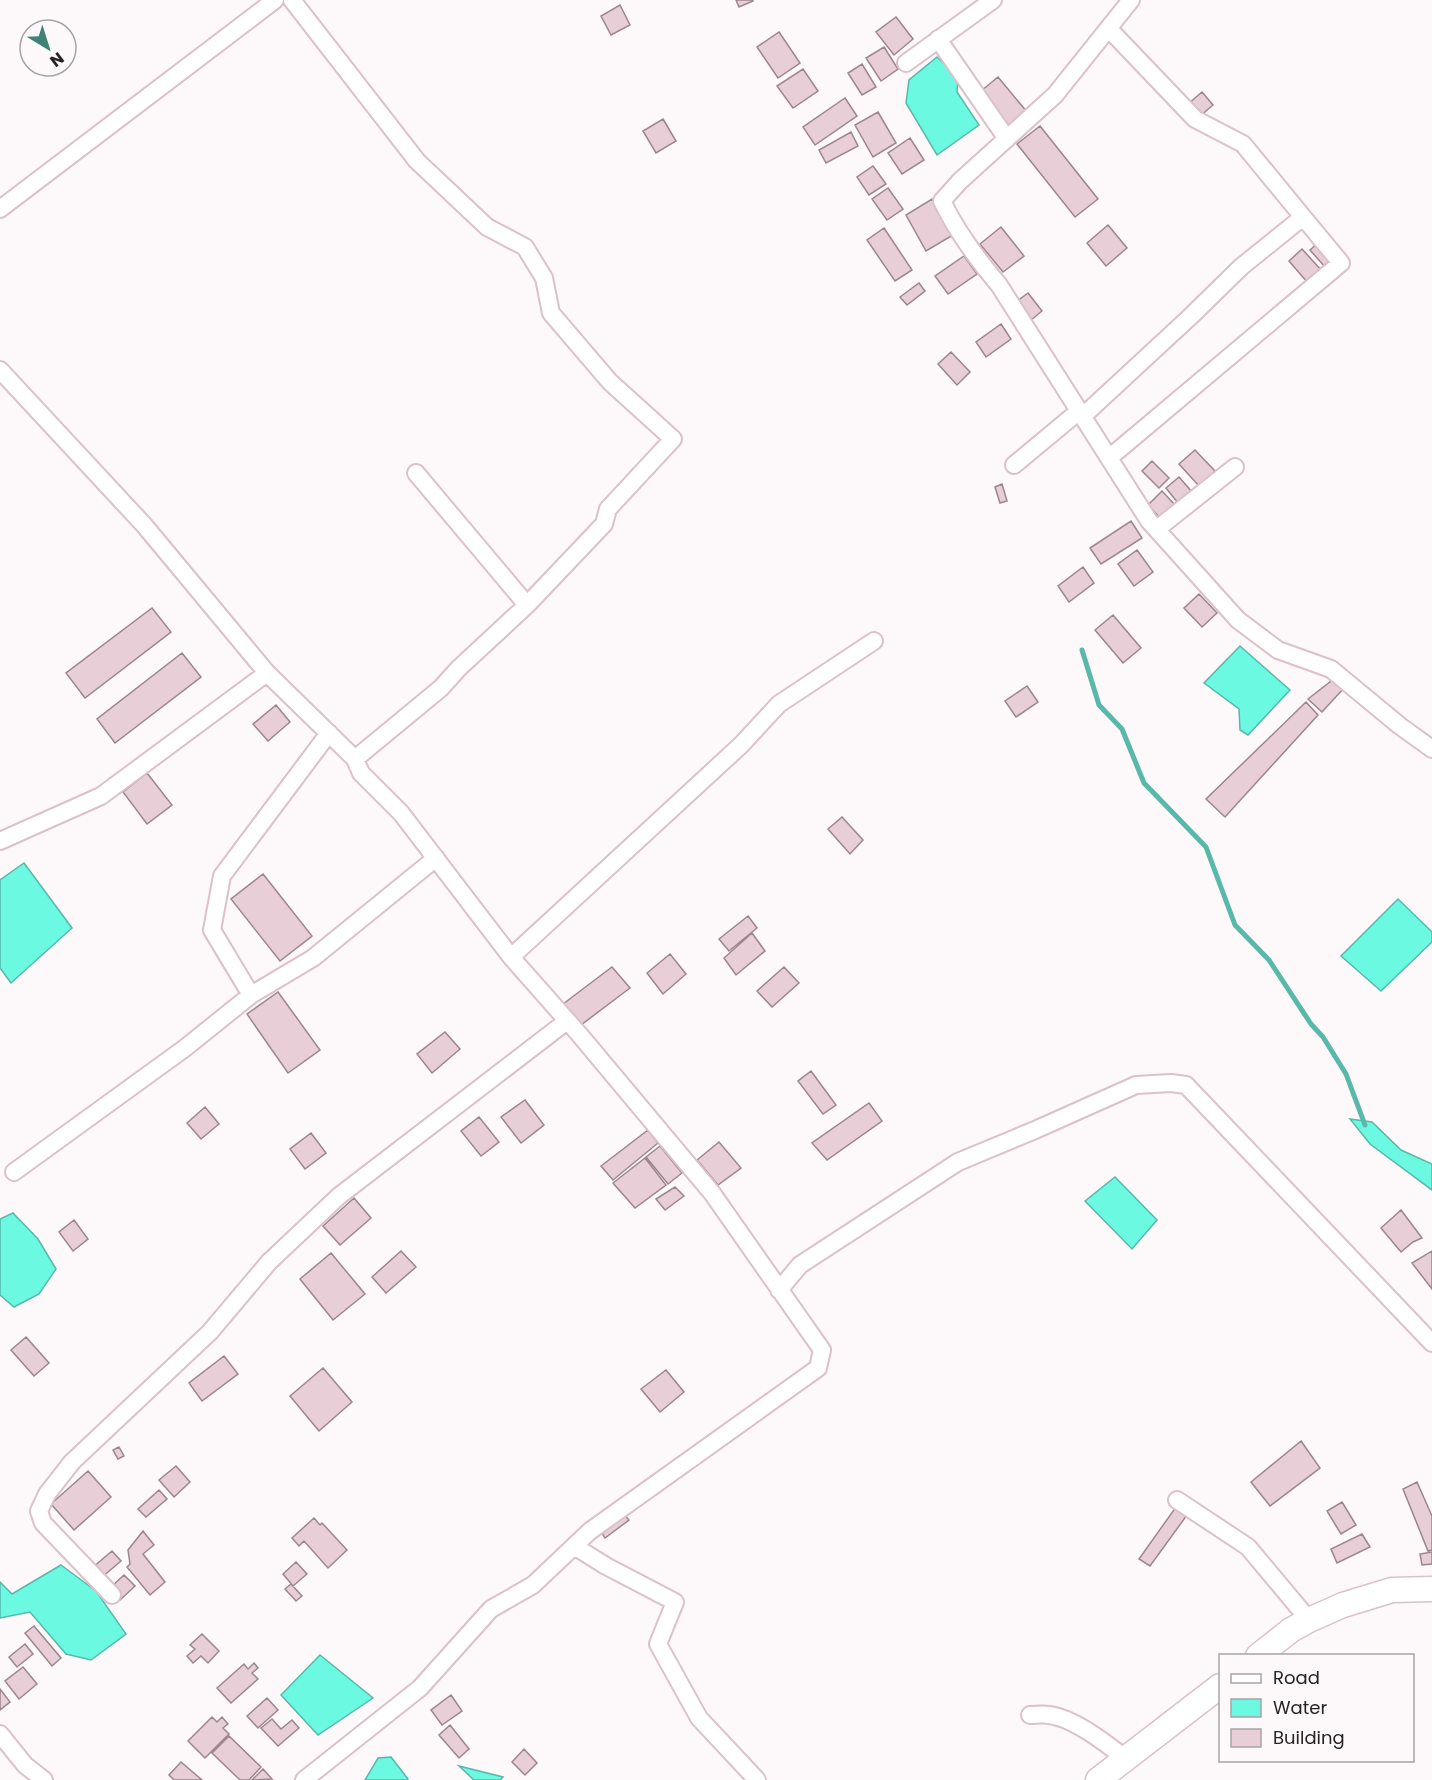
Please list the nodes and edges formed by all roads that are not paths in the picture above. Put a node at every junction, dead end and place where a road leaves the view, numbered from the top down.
1 (275, 0) edge
2 (292, 0) edge
3 (993, 0) edge
4 (1131, 0) edge
5 (1109, 29) junction
6 (938, 39) junction
7 (906, 63) dead end
8 (1007, 139) junction
9 (0, 209) edge
10 (1303, 217) junction
11 (0, 370) edge
12 (1081, 414) junction
13 (1109, 458) junction
14 (1014, 465) dead end
15 (1234, 466) dead end
16 (416, 473) dead end
17 (1157, 529) junction
18 (527, 605) junction
19 (874, 641) dead end
20 (267, 673) junction
21 (329, 733) junction
22 (1432, 749) edge
23 (355, 759) junction
24 (0, 841) edge
25 (436, 858) junction
26 (511, 957) junction
27 (251, 995) junction
28 (567, 1021) junction
29 (14, 1172) dead end
30 (779, 1290) junction
31 (1432, 1343) edge
32 (1177, 1500) dead end
33 (574, 1546) junction
34 (1432, 1589) edge
35 (112, 1595) dead end
36 (1308, 1620) junction
37 (1261, 1654) edge
38 (1219, 1688) edge
39 (1030, 1715) dead end
40 (0, 1734) edge
41 (1126, 1759) junction
42 (44, 1780) edge
43 (304, 1780) edge
44 (756, 1780) edge
45 (1098, 1780) edge

1 - 9 street
2 - 18 street
3 - 6 street
4 - 5 street
5 - 8 street
5 - 10 street
6 - 7 street
6 - 8 street
8 - 12 street
10 - 12 street
10 - 13 street
11 - 20 street
12 - 13 street
12 - 14 street
13 - 17 street
15 - 17 street
16 - 18 street
17 - 22 street
18 - 23 street
19 - 26 street
20 - 21 street
20 - 24 street
21 - 23 street
21 - 27 street
23 - 25 street
25 - 26 street
25 - 27 street
26 - 28 street
27 - 29 street
28 - 30 street
28 - 35 street
30 - 31 street
30 - 33 street
32 - 36 street
33 - 43 street
33 - 44 street
34 - 36 main road
36 - 37 main road
38 - 41 main road
39 - 41 street
40 - 42 street
41 - 45 main road

